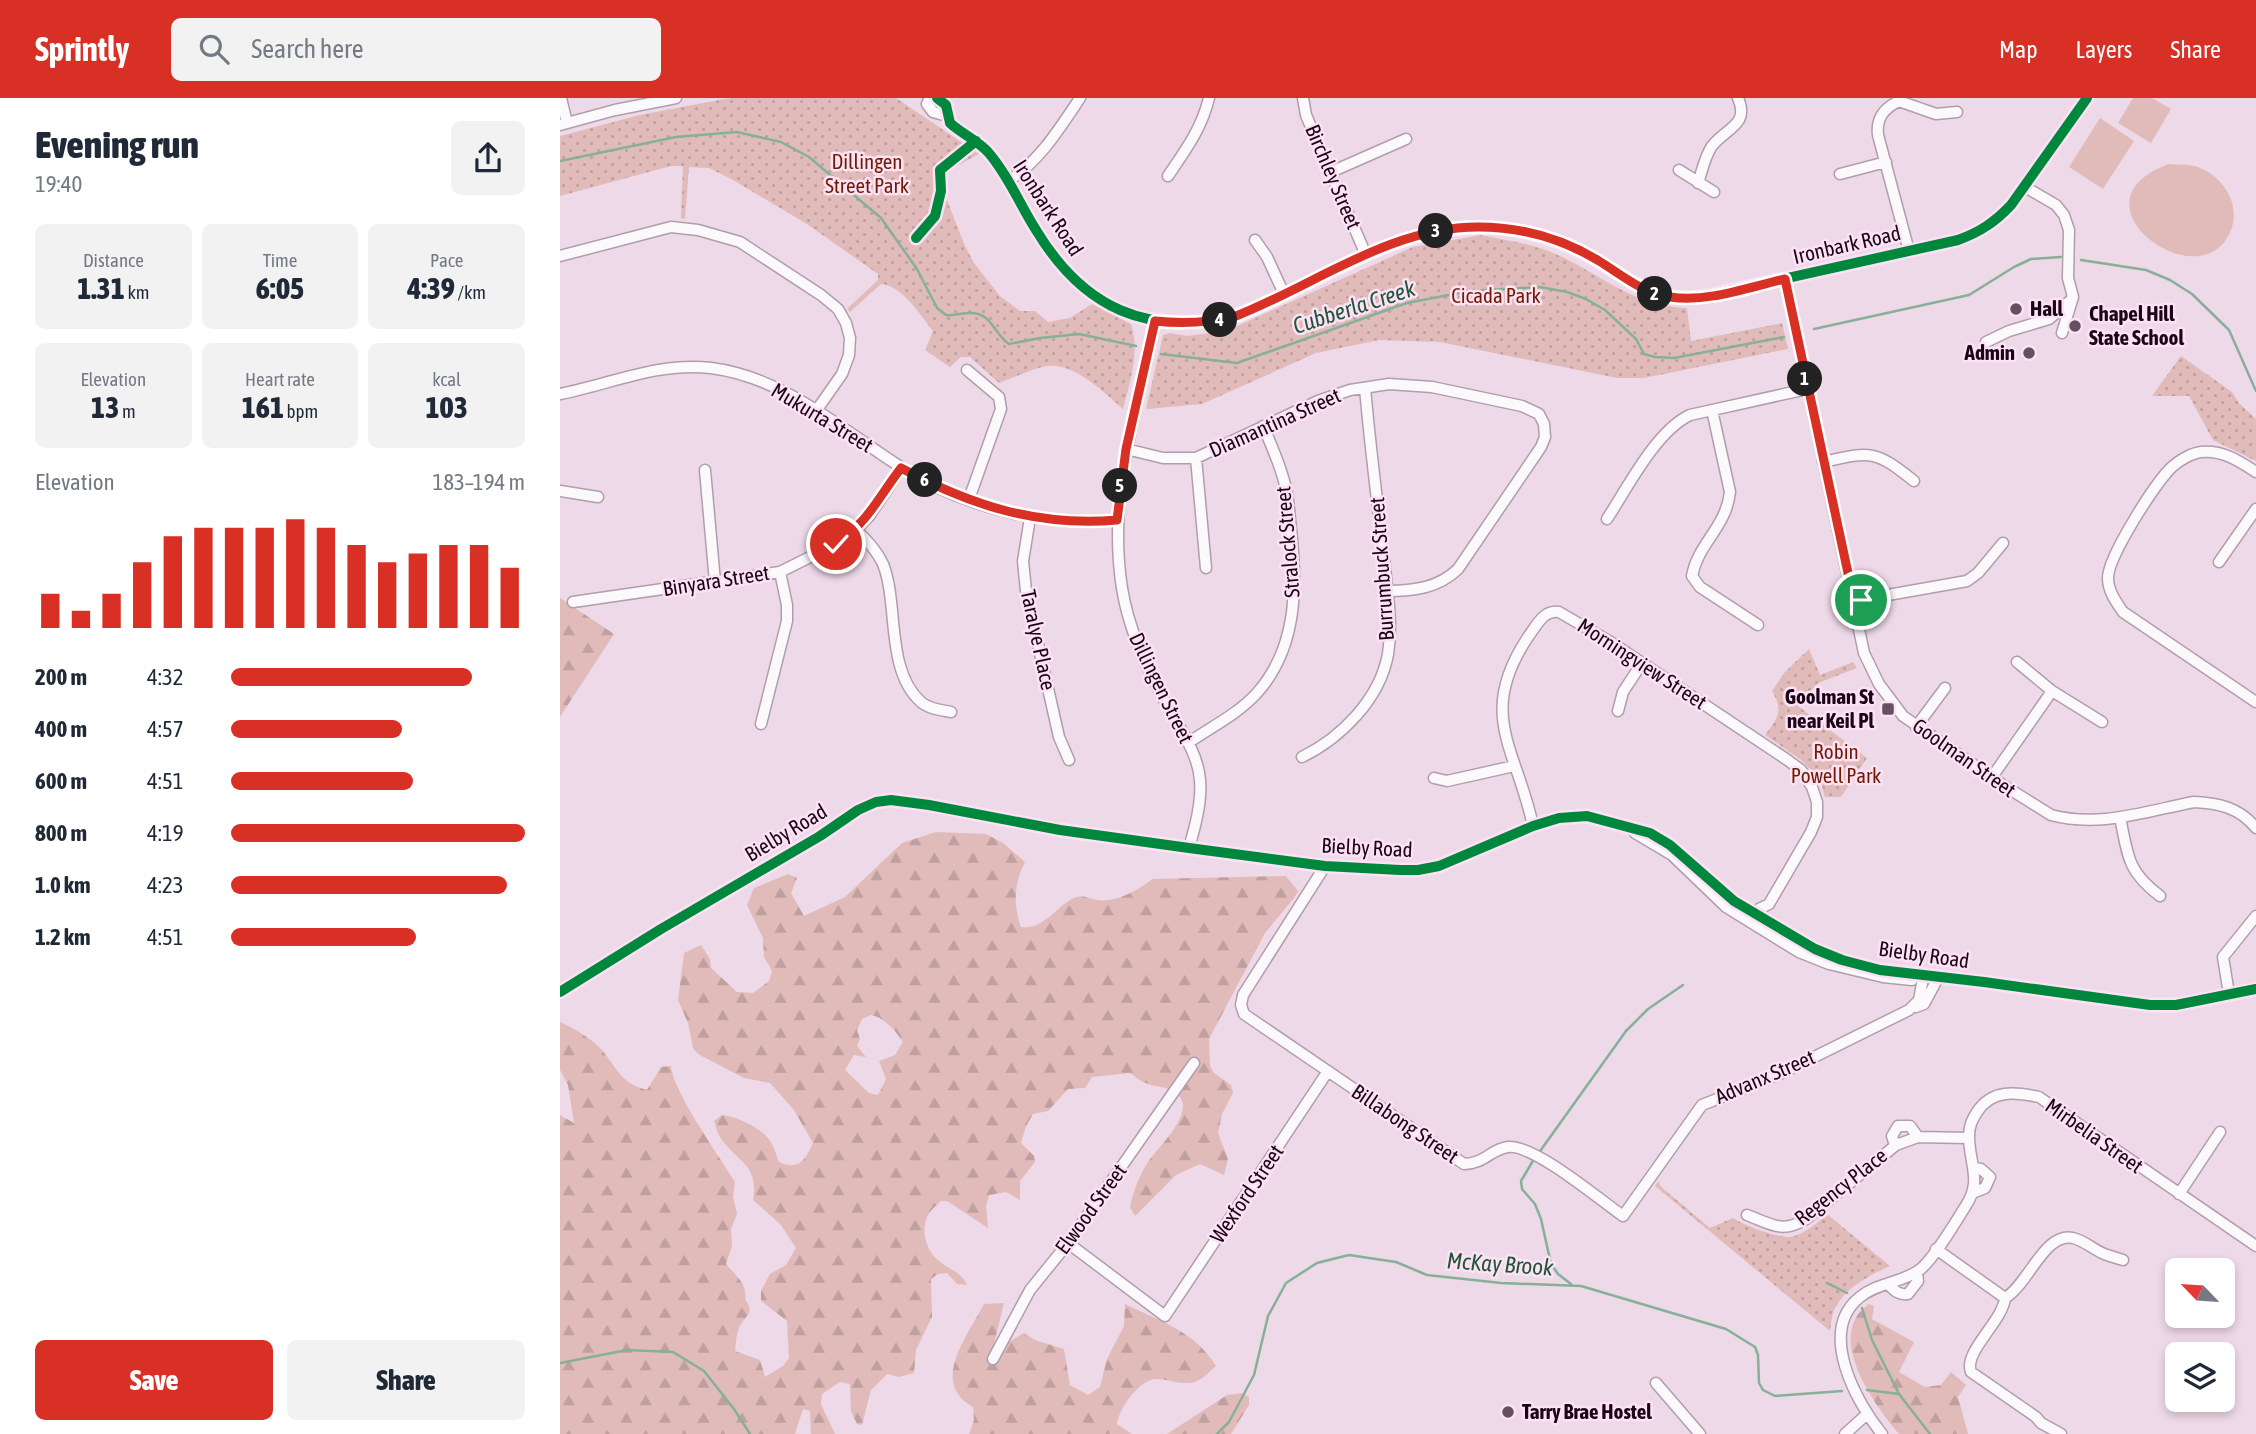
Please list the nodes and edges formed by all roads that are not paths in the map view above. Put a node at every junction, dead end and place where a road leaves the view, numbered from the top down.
1 (561, 98) edge
2 (676, 98) edge
3 (930, 98) edge
4 (937, 98) edge
5 (1080, 98) edge
6 (1209, 98) edge
7 (1303, 98) edge
8 (1738, 98) edge
9 (2087, 98) edge
10 (1957, 113) dead end
11 (947, 116) junction
12 (564, 124) edge
13 (1406, 139) dead end
14 (1886, 162) junction
15 (1679, 170) dead end
16 (1331, 172) junction
17 (1840, 174) dead end
18 (1168, 176) dead end
19 (1008, 181) junction
20 (1698, 183) junction
21 (2025, 187) junction
22 (1714, 192) dead end
23 (1255, 240) dead end
24 (1909, 251) junction
25 (1366, 255) junction
26 (560, 256) edge
27 (1785, 279) junction
28 (1284, 295) junction
29 (2073, 297) junction
30 (1155, 321) junction
31 (2062, 333) dead end
32 (1986, 342) dead end
33 (967, 370) dead end
34 (1365, 388) junction
35 (1807, 389) junction
36 (560, 394) edge
37 (1712, 410) junction
38 (816, 411) junction
39 (1263, 426) junction
40 (1126, 449) junction
41 (1196, 458) junction
42 (1823, 461) junction
43 (901, 468) junction
44 (705, 470) dead end
45 (2256, 472) edge
46 (1914, 481) dead end
47 (560, 491) edge
48 (598, 497) dead end
49 (969, 499) junction
50 (2256, 509) edge
51 (1030, 518) junction
52 (1607, 519) dead end
53 (1117, 520) junction
54 (856, 530) junction
55 (2003, 543) dead end
56 (2219, 562) dead end
57 (1206, 568) dead end
58 (780, 572) junction
59 (715, 582) junction
60 (1387, 592) junction
61 (1854, 601) junction
62 (573, 602) dead end
63 (1758, 625) dead end
64 (2017, 662) dead end
65 (1642, 663) junction
66 (1945, 688) dead end
67 (2052, 691) junction
68 (2256, 702) edge
69 (1618, 711) dead end
70 (951, 712) dead end
71 (2102, 722) dead end
72 (761, 724) dead end
73 (1916, 727) junction
74 (1188, 743) junction
75 (1302, 757) dead end
76 (1069, 760) dead end
77 (1514, 766) junction
78 (1434, 778) dead end
79 (1992, 778) junction
80 (2120, 817) junction
81 (1533, 827) junction
82 (1625, 827) junction
83 (2256, 828) edge
84 (1189, 848) junction
85 (1325, 866) junction
86 (2160, 896) dead end
87 (1769, 904) junction
88 (1753, 912) junction
89 (2256, 916) edge
90 (1770, 924) junction
91 (1931, 978) junction
92 (2256, 989) edge
93 (560, 992) edge
94 (2228, 994) junction
95 (1194, 1063) dead end
96 (1328, 1071) junction
97 (2220, 1132) dead end
98 (1918, 1137) junction
99 (1969, 1138) junction
100 (1895, 1145) junction
101 (1974, 1168) junction
102 (1975, 1192) junction
103 (2179, 1194) junction
104 (1747, 1215) dead end
105 (1623, 1216) joint
106 (1068, 1243) junction
107 (2256, 1247) edge
108 (1936, 1249) junction
109 (2123, 1260) dead end
110 (1917, 1272) junction
111 (1888, 1284) junction
112 (2006, 1297) junction
113 (993, 1359) dead end
114 (1656, 1383) dead end
115 (1866, 1415) junction
116 (1700, 1434) edge
117 (1845, 1434) edge
118 (1882, 1434) edge
119 (2061, 1434) edge

1 - 12 street
2 - 12 street
3 - 11 street, Ironbark Road
4 - 11 street, Ironbark Road
5 - 19 street
6 - 18 street
7 - 16 street, Birchley Street
8 - 20 street
9 - 21 street, Ironbark Road
10 - 14 street
11 - 19 street, Ironbark Road
13 - 16 street
14 - 17 street
14 - 24 street
15 - 20 street
16 - 25 street, Birchley Street
19 - 30 street, Ironbark Road
20 - 22 street
21 - 24 street, Ironbark Road
21 - 29 street
23 - 28 street
24 - 27 street, Ironbark Road
25 - 27 street, Ironbark Road
25 - 28 street, Ironbark Road
26 - 38 street
27 - 35 street, Goolman Street
28 - 30 street, Ironbark Road
29 - 31 street
29 - 32 street
30 - 40 street, Dillingen Street
33 - 49 street
34 - 39 street, Diamantina Street
34 - 60 street, Burrumbuck Street
34 - 60 street, Diamantina Street
35 - 37 street
35 - 42 street, Goolman Street
36 - 38 street, Mukurta Street
37 - 52 street
37 - 63 street
38 - 43 street, Mukurta Street
39 - 41 street, Diamantina Street
39 - 74 street, Stralock Street
40 - 41 street, Diamantina Street
40 - 53 street, Dillingen Street
41 - 57 street
42 - 46 street
42 - 61 street, Goolman Street
43 - 49 street, Mukurta Street
43 - 54 street, Binyara Street
44 - 59 street
45 - 68 street
47 - 48 street
49 - 51 street, Mukurta Street
50 - 56 street
51 - 53 street, Mukurta Street
51 - 76 street, Taralye Place
53 - 74 street, Dillingen Street
54 - 58 street, Binyara Street
54 - 70 street
55 - 61 street
58 - 59 street, Binyara Street
58 - 72 street
59 - 62 street, Binyara Street
60 - 75 street, Burrumbuck Street
61 - 73 street, Goolman Street
64 - 67 street
65 - 69 street
65 - 77 street, Morningview Street
65 - 87 street, Morningview Street
66 - 73 street
67 - 71 street
67 - 79 street
73 - 79 street, Goolman Street
74 - 84 street, Dillingen Street
77 - 78 street
77 - 81 street, Morningview Street
79 - 80 street, Goolman Street
80 - 83 street, Goolman Street
80 - 86 street
81 - 82 street, Bielby Road
81 - 85 street, Bielby Road
82 - 88 street, Bielby Road
82 - 91 street, Bielby Road
84 - 85 street, Bielby Road
84 - 93 street, Bielby Road
85 - 96 street, Billabong Street
87 - 88 street
87 - 90 street
88 - 90 street, Bielby Road
89 - 94 street
90 - 91 street, Bielby Road
91 - 94 street, Bielby Road
91 - 105 street, Advanx Street
92 - 94 street, Bielby Road
95 - 106 street, Elwood Street
96 - 105 street, Billabong Street
96 - 106 street, Wexford Street
97 - 103 street
98 - 99 street, Regency Place
98 - 100 street, Regency Place
98 - 100 street, Regency Place
99 - 101 street
99 - 103 street, Mirbelia Street
100 - 104 street, Regency Place
101 - 102 street
101 - 102 street
102 - 108 street
103 - 107 street, Mirbelia Street
106 - 113 street, Elwood Street
108 - 110 street
108 - 112 street
109 - 112 street
110 - 111 street
110 - 111 street
111 - 115 street
112 - 119 street
114 - 116 street
115 - 117 street
115 - 118 street

